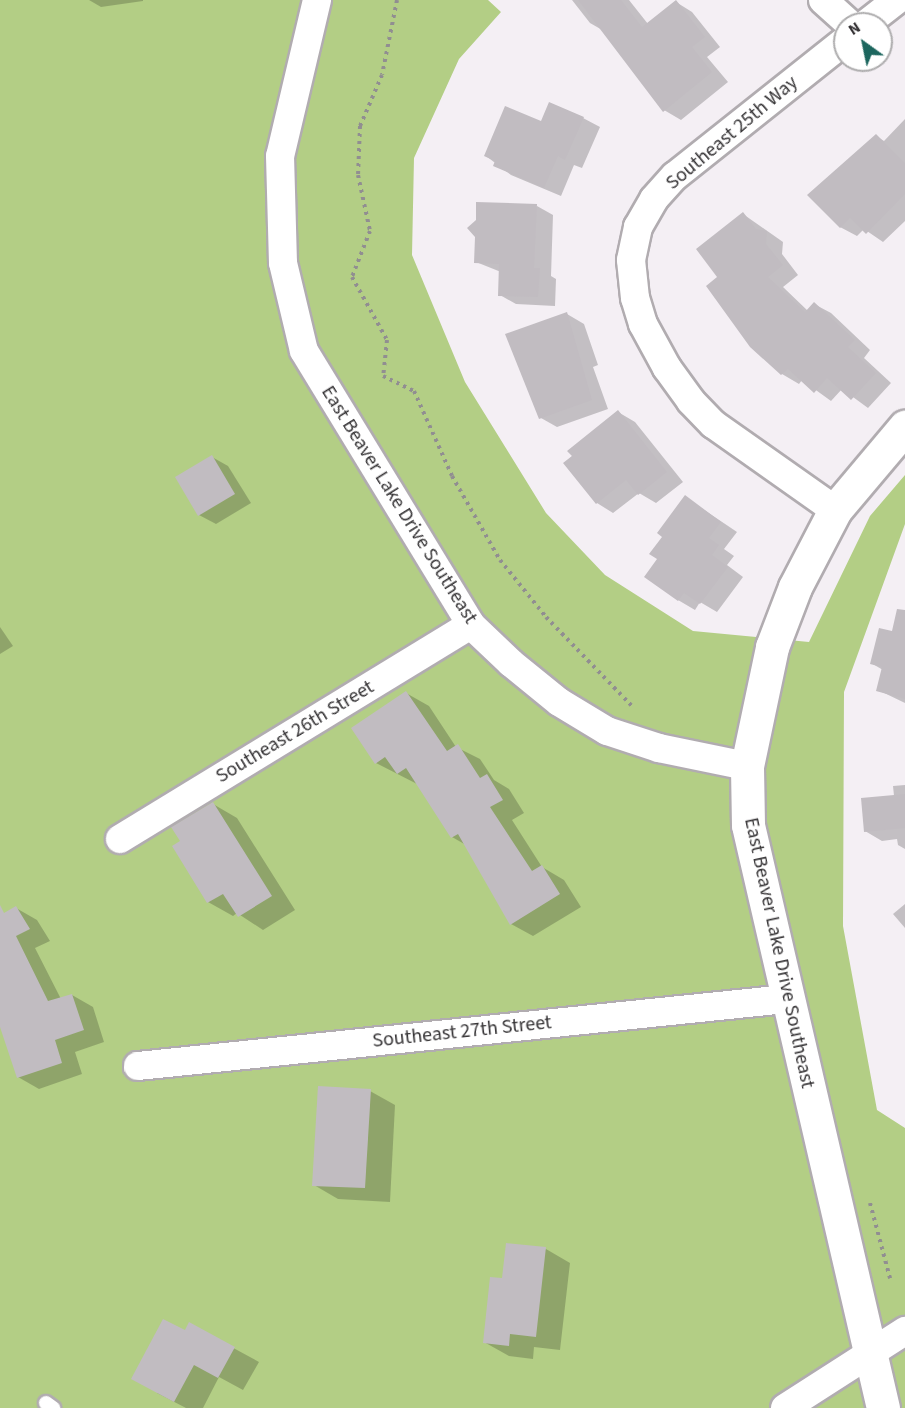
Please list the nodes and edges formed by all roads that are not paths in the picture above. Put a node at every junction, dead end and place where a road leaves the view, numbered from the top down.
1 (317, 0) edge
2 (823, 0) edge
3 (897, 0) edge
4 (836, 12) edge
5 (882, 12) edge
6 (833, 51) edge
7 (905, 427) edge
8 (835, 510) junction
9 (471, 625) junction
10 (747, 766) junction
11 (120, 839) dead end
12 (786, 999) junction
13 (138, 1066) dead end
14 (905, 1331) edge
15 (871, 1351) junction
16 (785, 1408) edge
17 (883, 1408) edge

1 - 9 street, East Beaver Lake Drive Southeast
2 - 4 street
3 - 5 street
6 - 8 street, Southeast 25th Way
7 - 8 street
8 - 10 street
9 - 10 street, East Beaver Lake Drive Southeast
9 - 11 street, Southeast 26th Street
10 - 12 street, East Beaver Lake Drive Southeast
12 - 13 street, Southeast 27th Street
12 - 15 street, East Beaver Lake Drive Southeast
14 - 15 street
15 - 16 street
15 - 17 street, East Beaver Lake Drive Southeast

